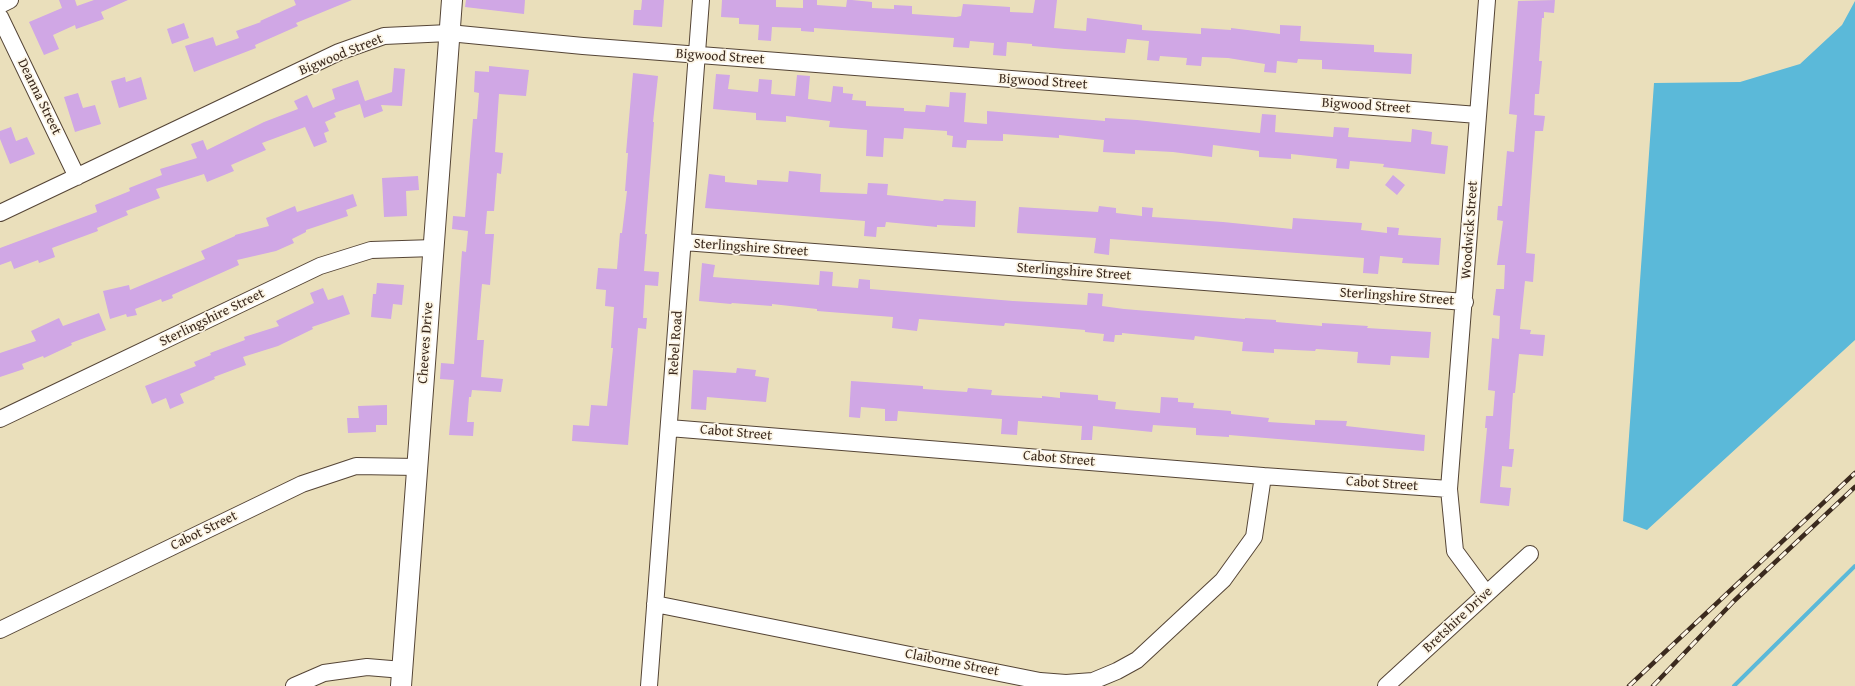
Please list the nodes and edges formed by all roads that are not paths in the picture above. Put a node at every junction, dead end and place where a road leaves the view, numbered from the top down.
1 (10, 0) edge
2 (452, 0) edge
3 (701, 0) edge
4 (1487, 0) edge
5 (0, 5) edge
6 (0, 17) edge
7 (449, 33) junction
8 (697, 55) junction
9 (1478, 115) junction
10 (77, 177) junction
11 (0, 213) edge
12 (684, 242) junction
13 (434, 248) junction
14 (1464, 302) junction
15 (0, 419) edge
16 (669, 428) junction
17 (417, 467) junction
18 (1263, 476) junction
19 (1449, 489) junction
20 (1530, 554) dead end
21 (1486, 593) junction
22 (654, 604) junction
23 (0, 630) edge
24 (402, 678) edge
25 (294, 686) edge
26 (649, 686) edge
27 (1386, 686) edge

1 - 5 street
2 - 7 street, Cheeves Drive
3 - 8 street, Rebel Road
4 - 9 street, Woodwick Street
6 - 10 street, Deanna Street
7 - 8 street, Bigwood Street
7 - 10 street, Bigwood Street
7 - 13 street, Cheeves Drive
8 - 9 street, Bigwood Street
8 - 12 street, Rebel Road
9 - 14 street, Woodwick Street
10 - 11 street, Bigwood Street
12 - 14 street, Sterlingshire Street
12 - 16 street, Rebel Road
13 - 15 street, Sterlingshire Street
13 - 17 street, Cheeves Drive
14 - 19 street, Woodwick Street
16 - 18 street, Cabot Street
16 - 22 street, Rebel Road
17 - 23 street, Cabot Street
17 - 24 street, Cheeves Drive
18 - 19 street, Cabot Street
18 - 22 street, Claiborne Street
19 - 21 street, Woodwick Street
20 - 21 street, Bretshire Drive
21 - 27 street, Bretshire Drive
22 - 26 street, Rebel Road
24 - 25 street

